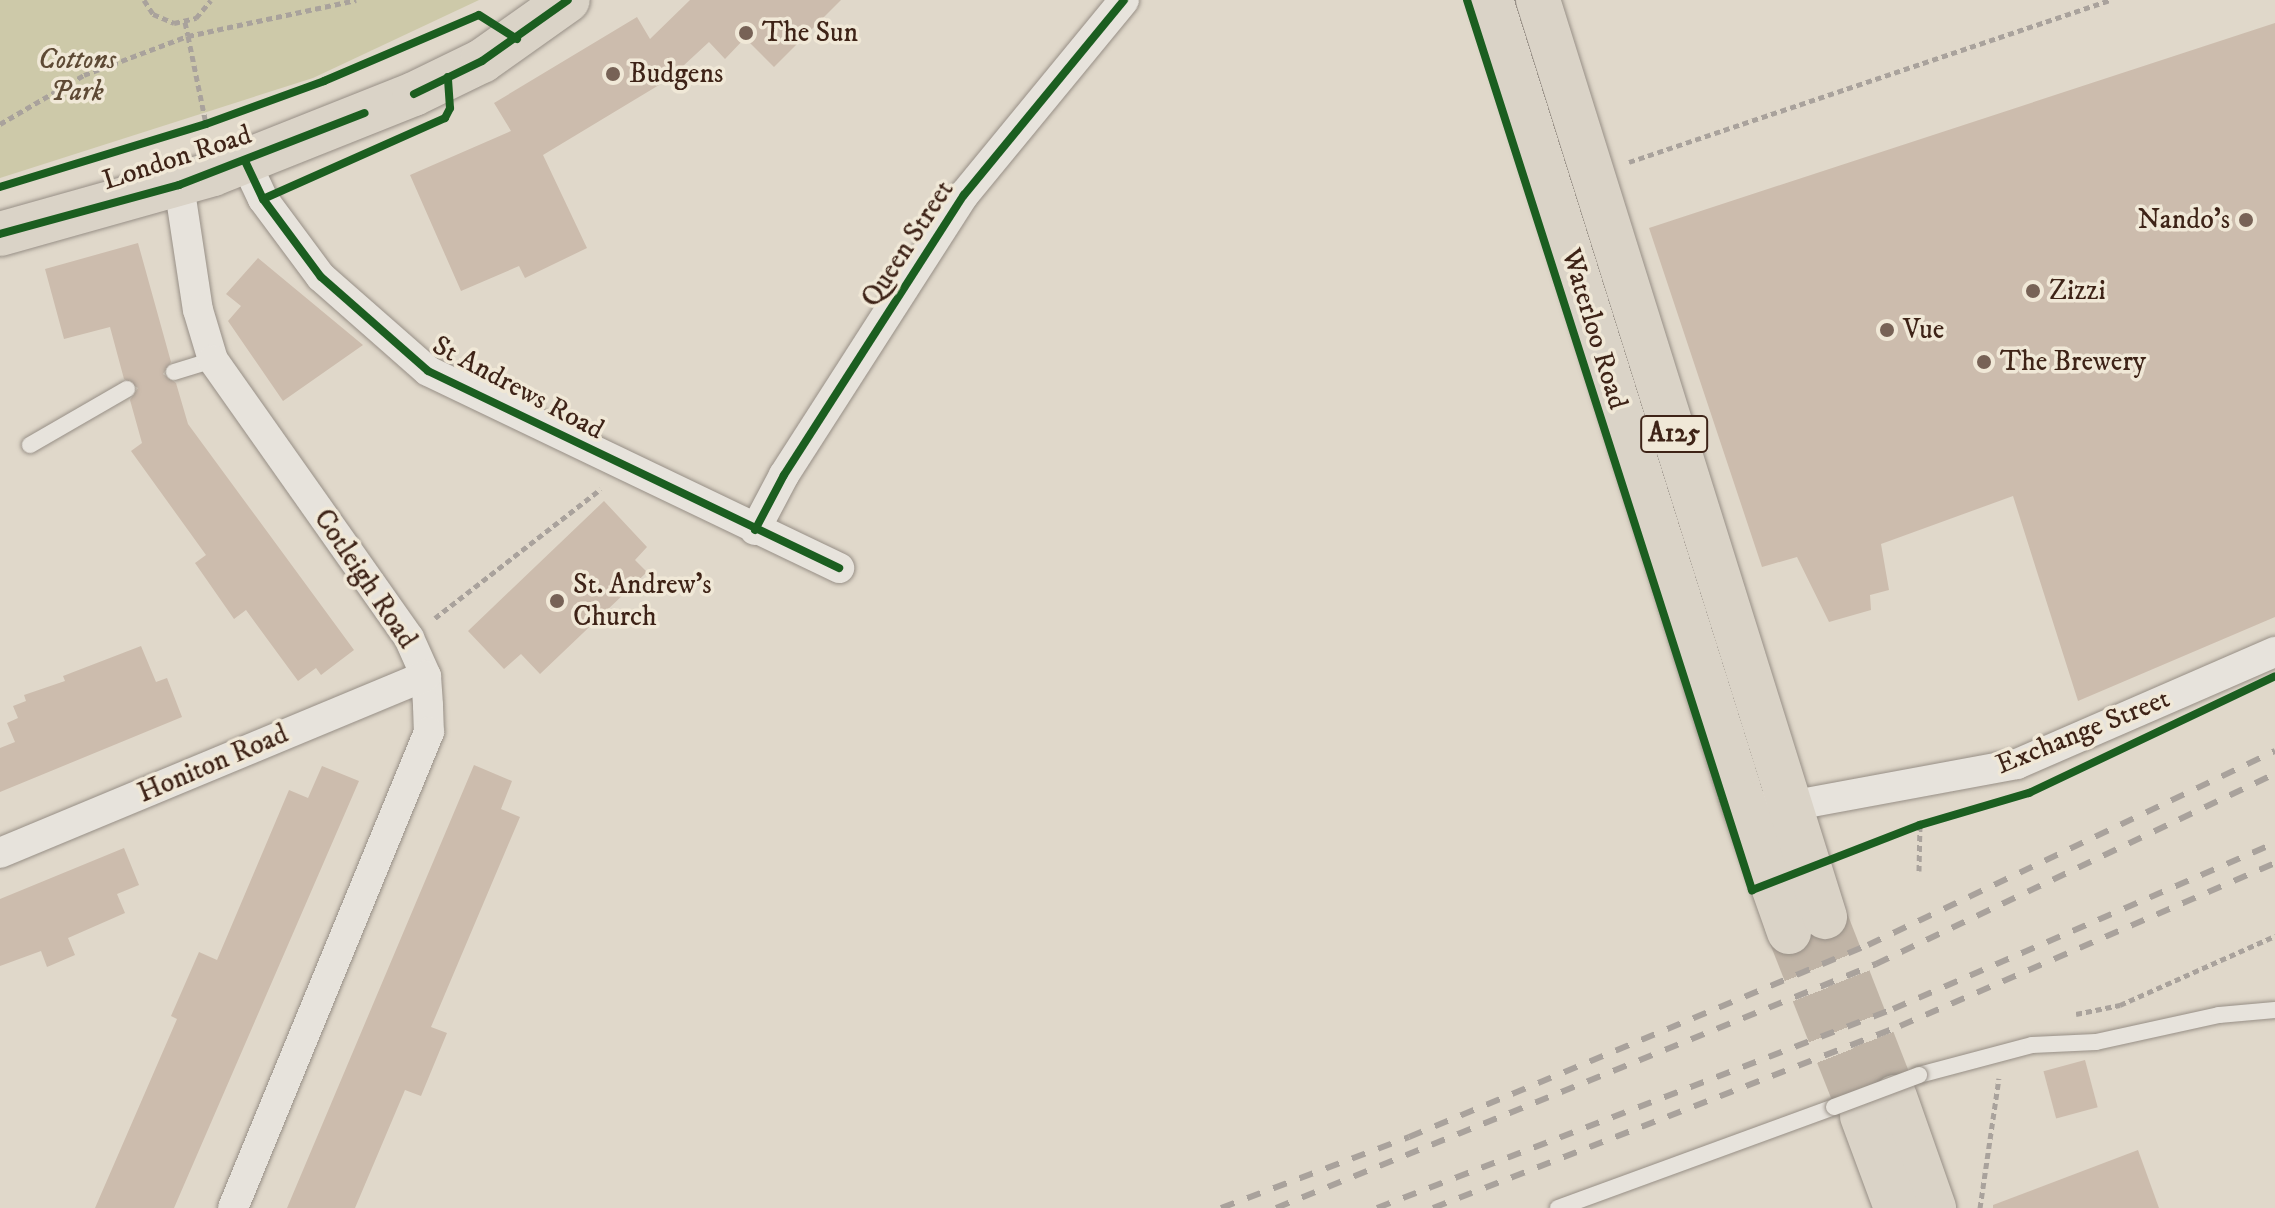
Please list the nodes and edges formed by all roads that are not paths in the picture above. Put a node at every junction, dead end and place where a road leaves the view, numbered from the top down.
1 (568, 0) edge
2 (1124, 0) edge
3 (1491, 0) edge
4 (1538, 0) edge
5 (213, 173) junction
6 (0, 234) edge
7 (213, 360) junction
8 (174, 372) dead end
9 (127, 389) dead end
10 (30, 445) dead end
11 (755, 530) junction
12 (839, 568) dead end
13 (2275, 652) edge
14 (426, 676) junction
15 (1743, 802) junction
16 (1790, 806) junction
17 (0, 853) edge
18 (2275, 1010) edge
19 (1877, 1099) junction
20 (233, 1208) edge
21 (1558, 1208) edge
22 (1896, 1208) edge
23 (1934, 1208) edge

1 - 5 main road, London Road
2 - 11 street, Queen Street
3 - 15 main road, Waterloo Road / A125
4 - 16 main road, Waterloo Road / A125
5 - 6 main road, London Road
5 - 7 street, Cotleigh Road
5 - 11 street, St Andrews Road
7 - 8 lane
7 - 14 street, Cotleigh Road
9 - 10 lane
11 - 12 street, St Andrews Road
13 - 16 street, Exchange Street
14 - 17 street, Honiton Road
14 - 20 street, Cotleigh Road
15 - 16 street, Exchange Street
15 - 16 main road, Waterloo Road / A125
18 - 19 lane
19 - 21 lane
19 - 22 main road
19 - 23 main road

